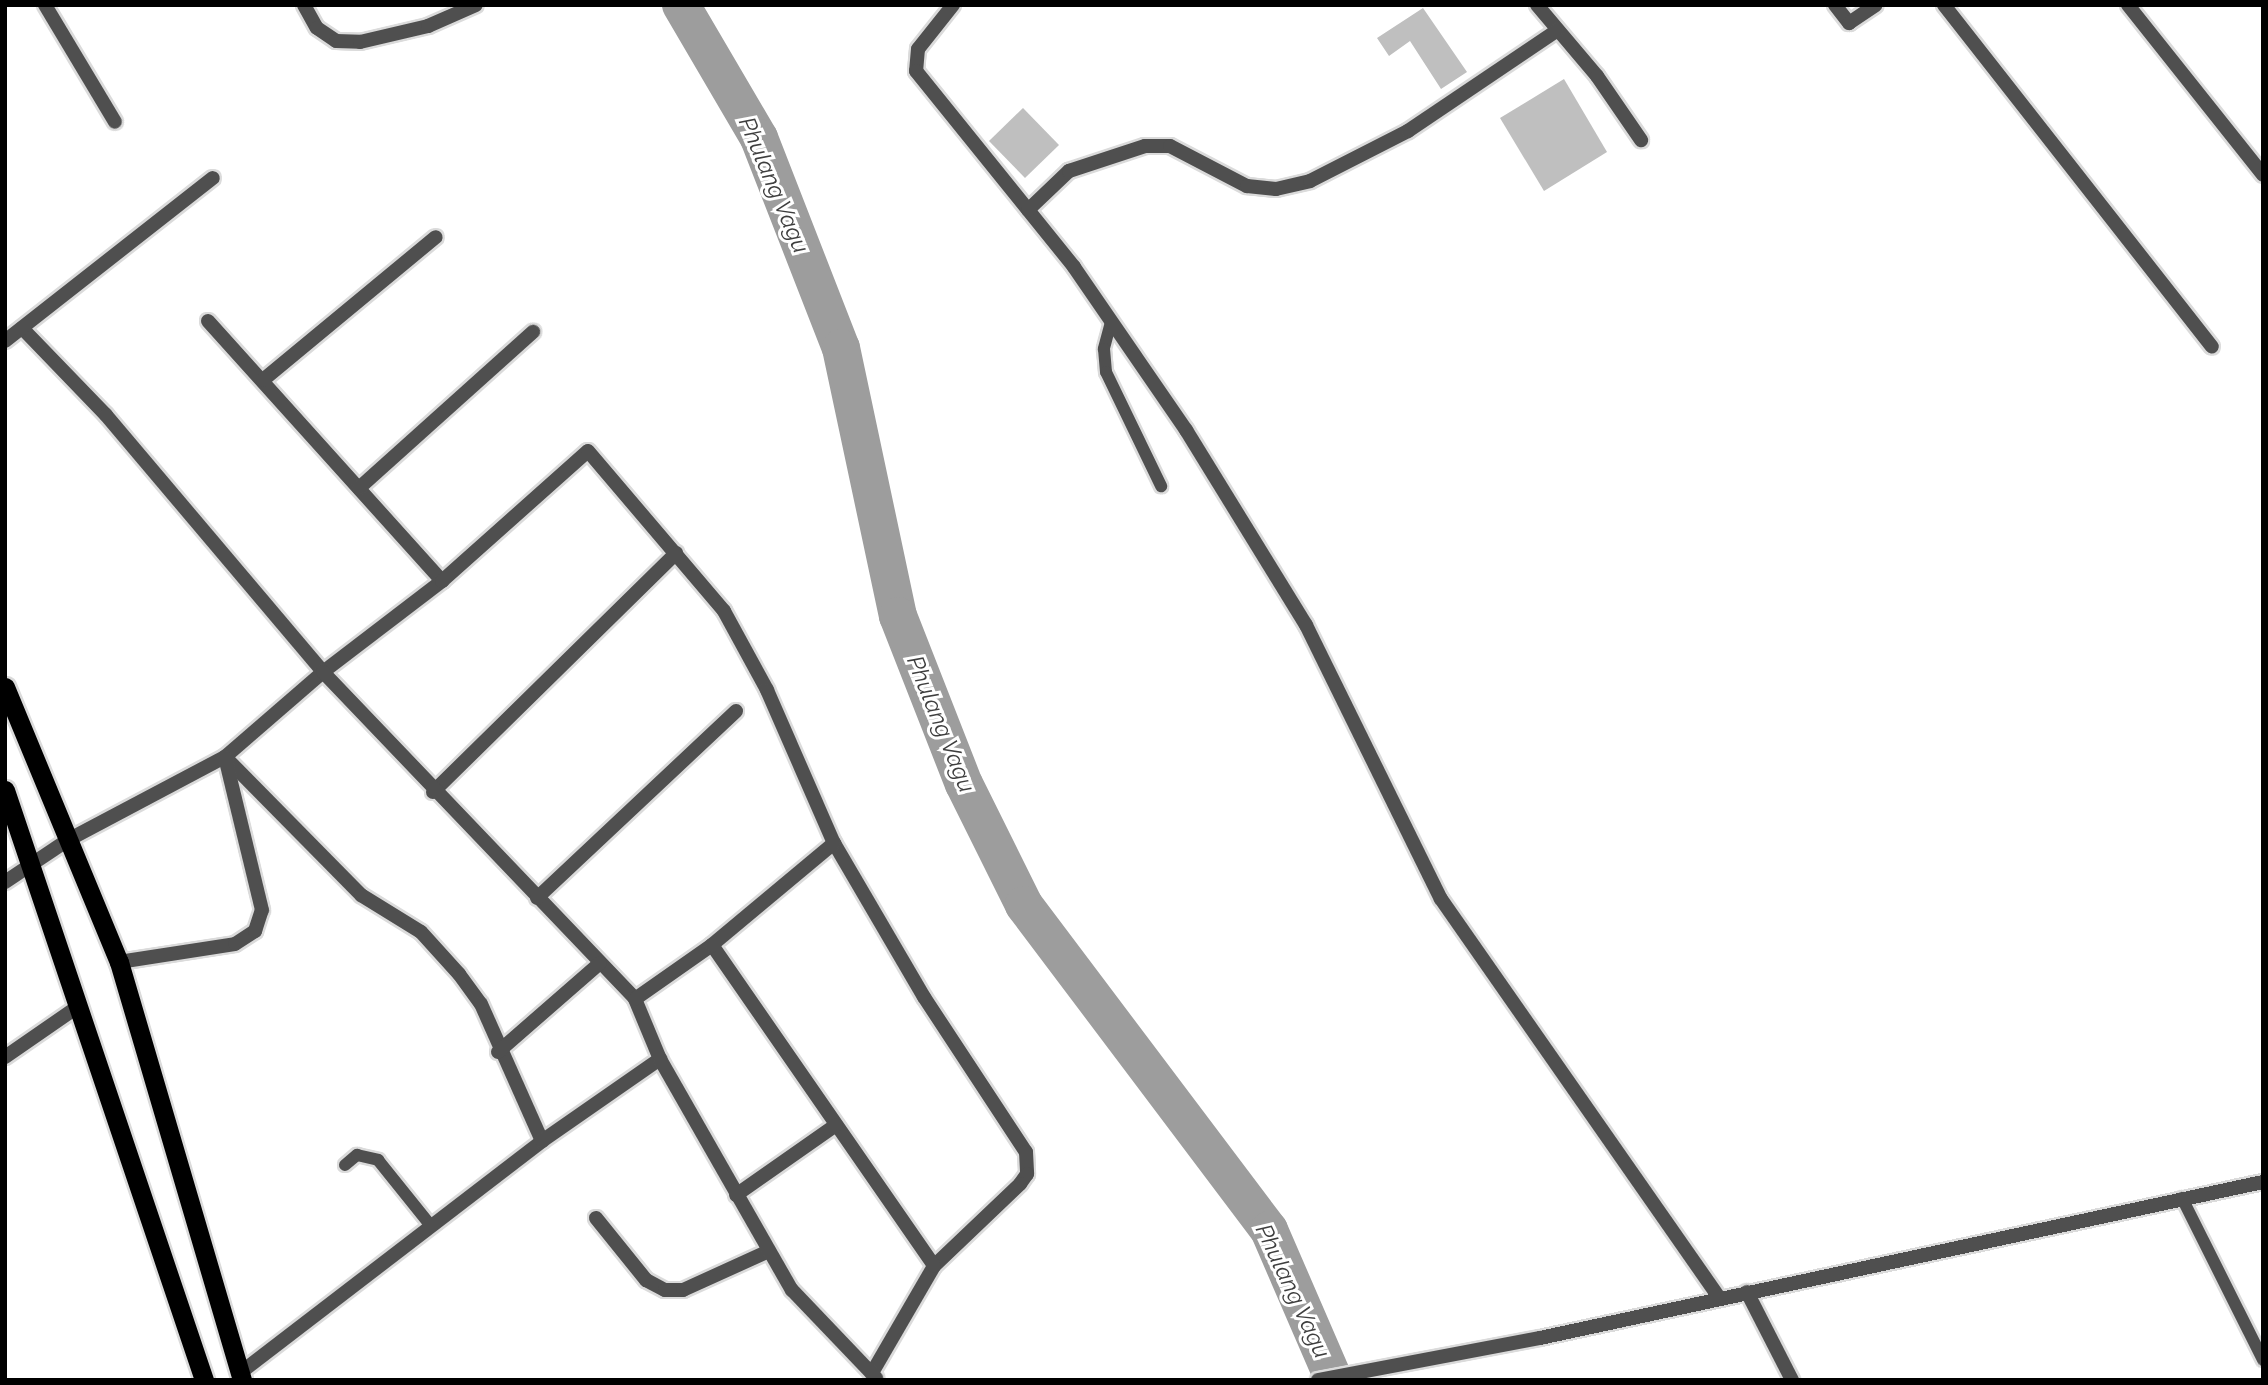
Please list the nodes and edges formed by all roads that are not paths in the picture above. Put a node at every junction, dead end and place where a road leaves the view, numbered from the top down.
1 (45, 5) edge
2 (304, 5) edge
3 (476, 5) edge
4 (953, 5) edge
5 (1537, 5) edge
6 (1835, 5) edge
7 (1875, 5) edge
8 (1944, 5) edge
9 (2128, 5) edge
10 (1556, 31) junction
11 (115, 122) dead end
12 (1641, 140) dead end
13 (2263, 175) edge
14 (213, 178) dead end
15 (1028, 210) junction
16 (436, 237) dead end
17 (208, 321) dead end
18 (1111, 322) junction
19 (22, 328) junction
20 (533, 332) dead end
21 (5, 341) edge
22 (2212, 347) dead end
23 (263, 380) junction
24 (1161, 486) dead end
25 (359, 488) junction
26 (676, 553) junction
27 (442, 581) junction
28 (323, 672) junction
29 (5, 687) edge
30 (736, 711) dead end
31 (225, 757) junction
32 (5, 790) edge
33 (433, 792) junction
34 (68, 840) junction
35 (834, 843) junction
36 (33, 863) junction
37 (5, 882) edge
38 (537, 898) junction
39 (712, 945) junction
40 (119, 962) junction
41 (600, 963) junction
42 (635, 999) junction
43 (80, 1005) junction
44 (498, 1052) junction
45 (5, 1057) edge
46 (660, 1059) junction
47 (836, 1125) junction
48 (542, 1141) junction
49 (345, 1165) dead end
50 (2263, 1182) edge
51 (736, 1195) junction
52 (2182, 1198) junction
53 (597, 1218) dead end
54 (431, 1226) junction
55 (769, 1251) junction
56 (934, 1266) junction
57 (1747, 1292) junction
58 (1719, 1298) junction
59 (2263, 1360) edge
60 (241, 1376) edge
61 (874, 1376) edge
62 (204, 1380) edge
63 (1318, 1380) edge
64 (1792, 1380) edge

1 - 11 street
2 - 3 street
4 - 15 street
5 - 10 street
6 - 7 street
8 - 22 street
9 - 13 street
10 - 12 street
10 - 15 street
14 - 19 street
15 - 18 street
16 - 23 street
17 - 23 street
18 - 24 lane
18 - 58 street
19 - 21 street
19 - 28 street
20 - 25 street
23 - 25 street
25 - 27 street
26 - 27 street
26 - 33 street
26 - 35 street
27 - 28 street
28 - 31 street
28 - 33 street
29 - 34 highway
30 - 38 street
31 - 34 street
31 - 40 street
31 - 44 street
32 - 36 highway
33 - 38 street
34 - 36 street
34 - 40 highway
35 - 39 street
35 - 56 street
36 - 37 street
36 - 43 highway
38 - 41 street
39 - 42 street
39 - 47 street
40 - 60 highway
41 - 42 street
41 - 44 street
42 - 46 street
43 - 45 street
43 - 62 highway
44 - 48 street
46 - 48 street
46 - 51 street
47 - 51 street
47 - 56 street
48 - 54 street
49 - 54 lane
50 - 52 street
51 - 55 street
52 - 57 street
52 - 59 lane
53 - 55 street
54 - 60 street
55 - 61 street
56 - 61 street
57 - 58 street
57 - 64 street
58 - 63 street

